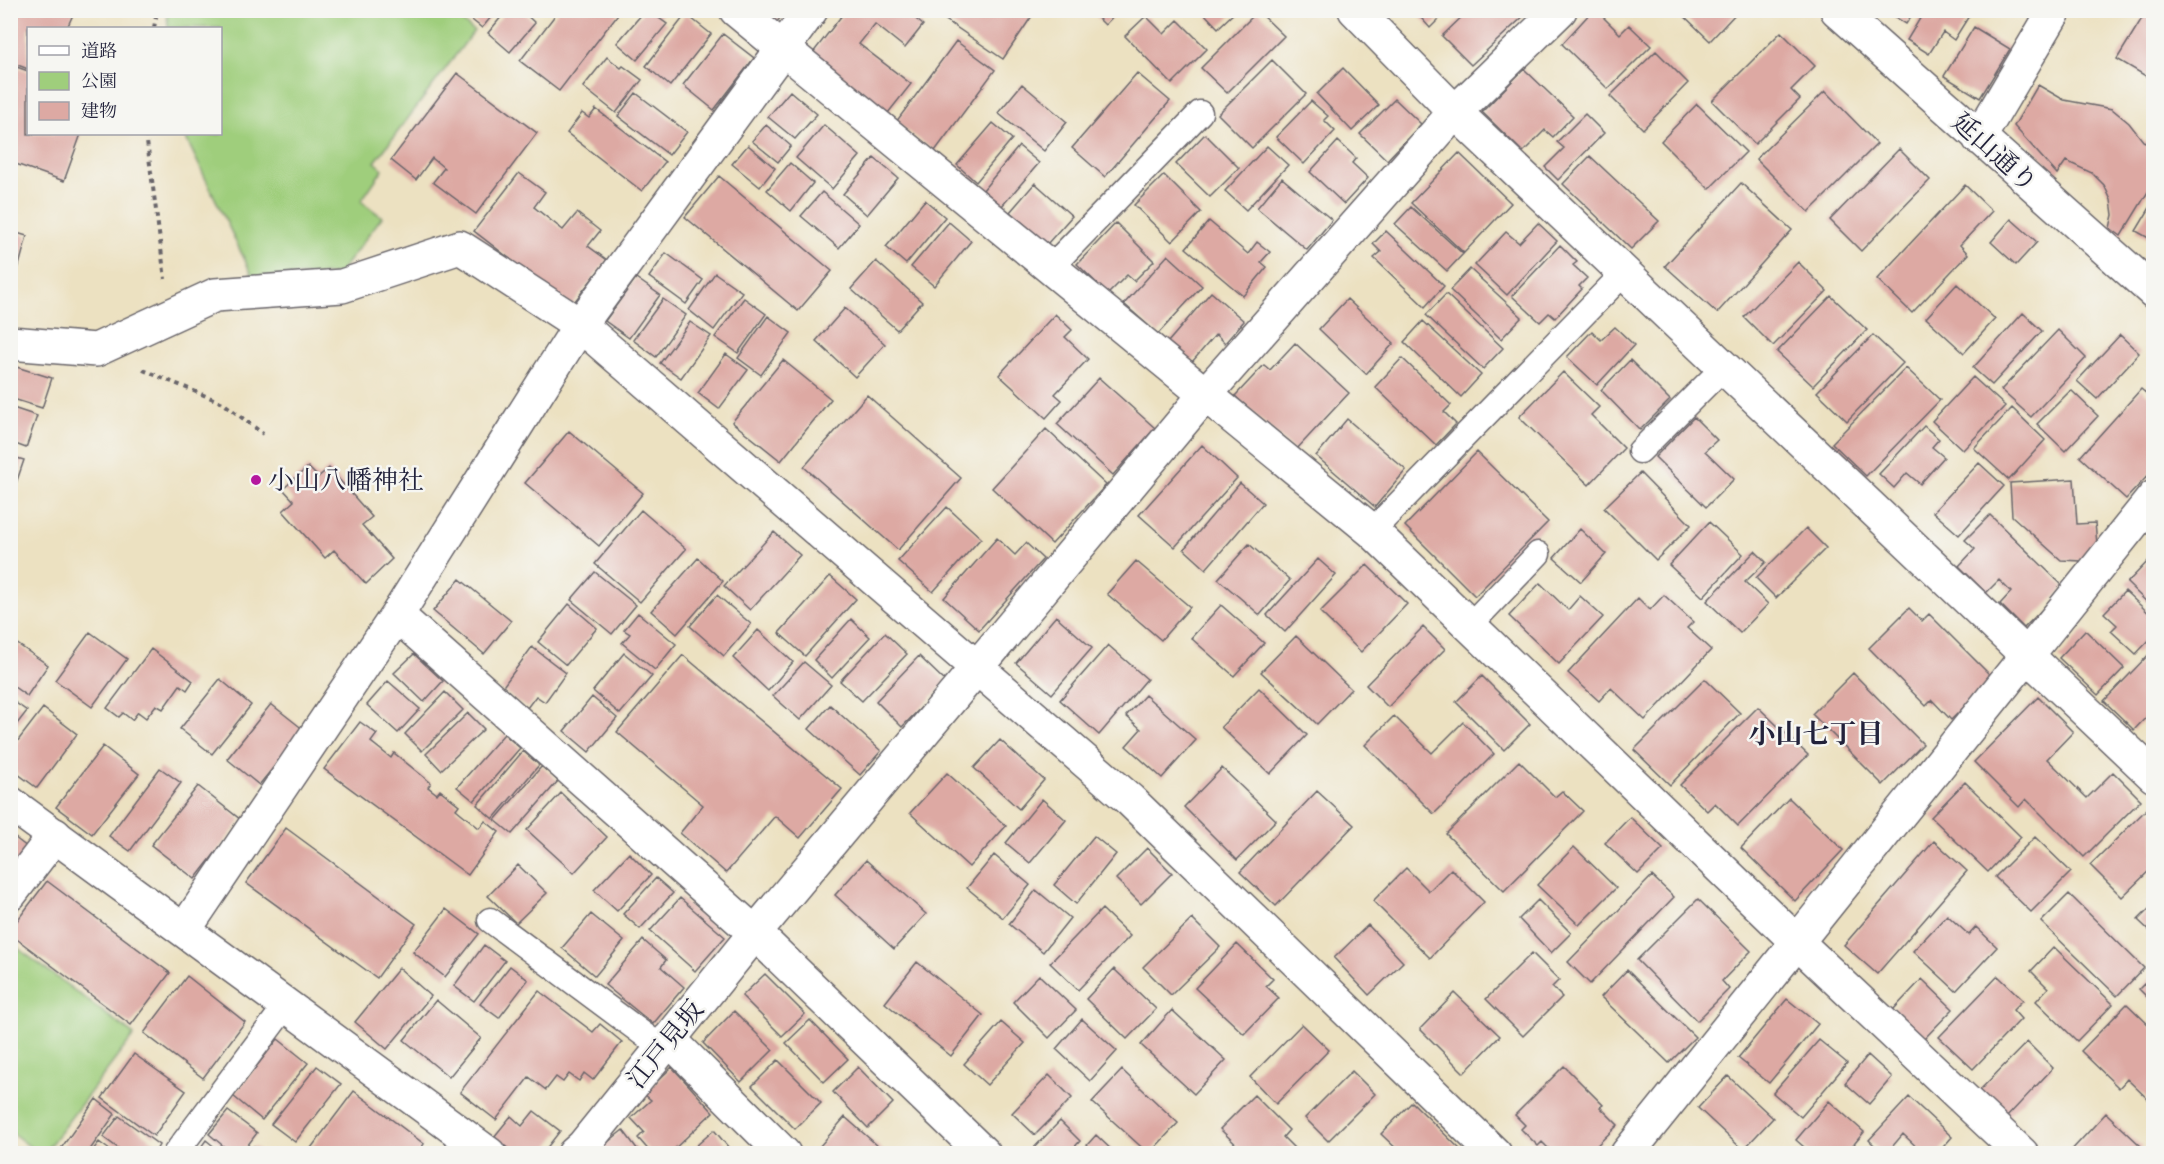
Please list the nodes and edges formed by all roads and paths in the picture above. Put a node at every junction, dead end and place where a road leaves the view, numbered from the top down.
1 (158, 10) edge
2 (736, 10) edge
3 (811, 10) edge
4 (1355, 10) edge
5 (1560, 10) edge
6 (1837, 10) edge
7 (2055, 10) edge
8 (154, 27) edge
9 (782, 49) junction
10 (1455, 112) junction
11 (1200, 113) dead end
12 (147, 135) edge
13 (1979, 138) junction
14 (1049, 269) junction
15 (1624, 273) junction
16 (2154, 292) edge
17 (170, 315) junction
18 (580, 325) junction
19 (10, 343) edge
20 (96, 350) junction
21 (1724, 367) junction
22 (1204, 396) junction
23 (263, 434) dead end
24 (1640, 452) dead end
25 (2154, 497) edge
26 (1372, 531) junction
27 (1538, 554) dead end
28 (397, 615) junction
29 (1470, 625) junction
30 (2026, 655) junction
31 (977, 668) junction
32 (2154, 776) edge
33 (10, 803) edge
34 (55, 835) junction
35 (10, 894) edge
36 (490, 920) dead end
37 (184, 929) junction
38 (755, 933) junction
39 (1797, 942) junction
40 (287, 1004) junction
41 (665, 1044) junction
42 (175, 1154) edge
43 (489, 1154) edge
44 (574, 1154) edge
45 (784, 1154) edge
46 (984, 1154) edge
47 (1495, 1154) edge
48 (1627, 1154) edge
49 (2022, 1154) edge

1 - 8 path
2 - 9 street
3 - 9 street
4 - 10 street
5 - 10 street, 江戸見坂
6 - 13 street, 延山通り
7 - 13 street
9 - 14 street
9 - 18 street
10 - 15 street
10 - 22 street, 江戸見坂
11 - 14 lane
12 - 17 path
13 - 16 street, 延山通り
14 - 22 street
15 - 21 street
15 - 26 lane
17 - 18 street
17 - 20 street
18 - 28 street
18 - 31 street
19 - 20 street
20 - 23 path
21 - 24 lane
21 - 30 street
22 - 26 street
22 - 31 street, 江戸見坂
25 - 30 street
26 - 29 street
27 - 29 lane
28 - 37 street
28 - 38 street
29 - 39 street
30 - 32 street
30 - 39 street
31 - 38 street, 江戸見坂
31 - 47 street
33 - 34 street
34 - 35 street
34 - 37 street
36 - 41 lane
37 - 40 street
38 - 41 street, 江戸見坂
38 - 46 street
39 - 48 street
39 - 49 street
40 - 42 lane
40 - 43 street
41 - 44 street, 江戸見坂
41 - 45 street

